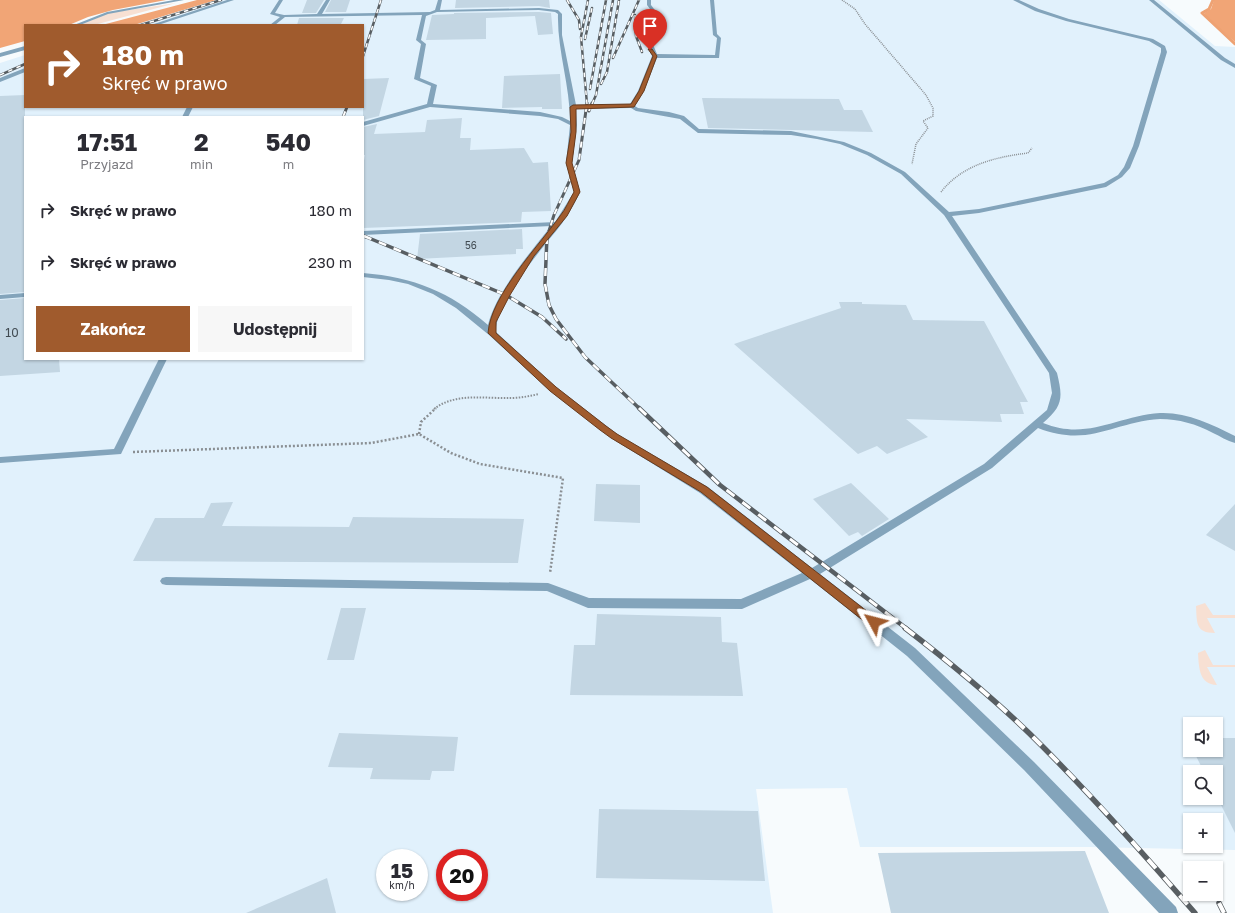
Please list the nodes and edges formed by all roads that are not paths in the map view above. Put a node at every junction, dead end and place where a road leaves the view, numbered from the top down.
1 (182, 0) edge
2 (232, 0) edge
3 (281, 0) edge
4 (328, 0) edge
5 (440, 0) edge
6 (649, 0) edge
7 (712, 0) edge
8 (1015, 0) edge
9 (1151, 0) edge
10 (433, 12) junction
11 (320, 15) junction
12 (284, 16) junction
13 (79, 24) edge
14 (156, 24) edge
15 (273, 24) edge
16 (24, 48) edge
17 (0, 55) edge
18 (655, 56) junction
19 (1235, 66) edge
20 (24, 70) edge
21 (0, 80) edge
22 (430, 105) junction
23 (632, 106) junction
24 (573, 107) junction
25 (364, 124) edge
26 (574, 125) junction
27 (947, 214) junction
28 (558, 224) junction
29 (364, 233) edge
30 (364, 275) edge
31 (24, 295) edge
32 (0, 296) edge
33 (492, 333) junction
34 (163, 360) edge
35 (1037, 424) junction
36 (1235, 440) edge
37 (0, 460) edge
38 (810, 574) junction
39 (166, 581) dead end
40 (1170, 913) edge

1 - 13 street
2 - 14 street
3 - 12 street
4 - 11 street
5 - 10 street
6 - 18 street
7 - 18 street
8 - 27 street
9 - 19 street
10 - 11 street
10 - 22 street
10 - 24 street
11 - 12 street
12 - 15 street
16 - 17 street
18 - 23 street
20 - 21 street
22 - 25 street
22 - 26 street
23 - 24 street
23 - 27 street
24 - 26 street
26 - 28 street
27 - 35 street
28 - 29 street
28 - 33 street
30 - 33 street
31 - 32 street
33 - 38 street
34 - 37 street
35 - 36 street
35 - 38 street
38 - 39 street
38 - 40 street

